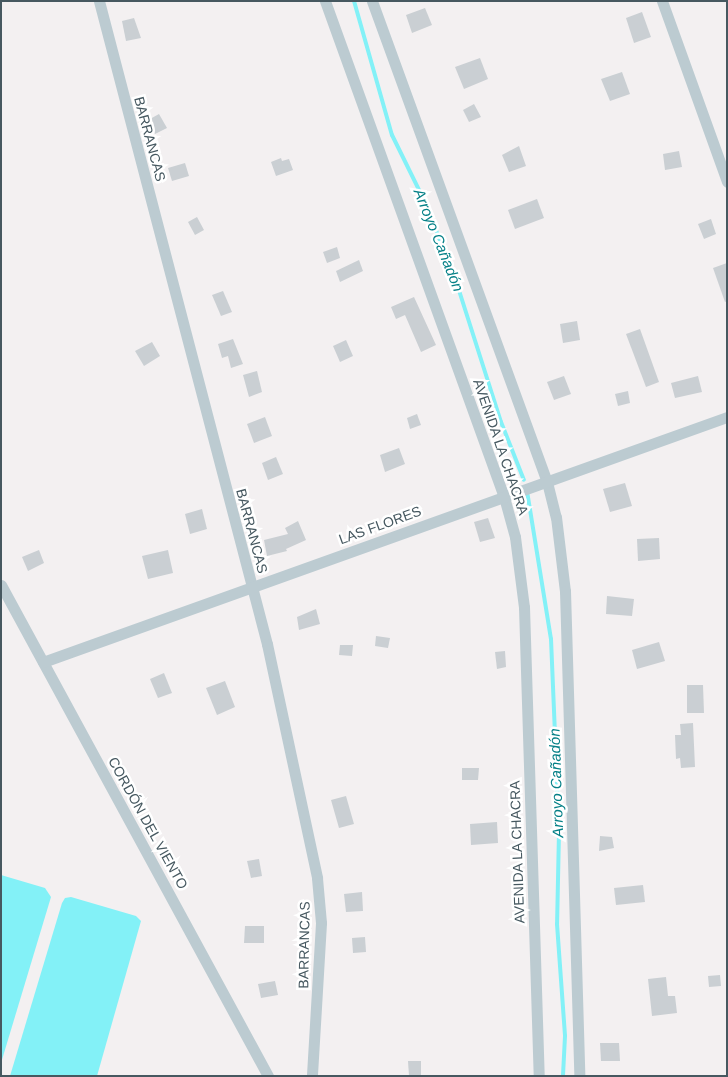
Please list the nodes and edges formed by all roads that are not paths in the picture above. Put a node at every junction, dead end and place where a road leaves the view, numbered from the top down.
1 (99, 1) edge
2 (325, 1) edge
3 (372, 1) edge
4 (662, 1) edge
5 (727, 182) edge
6 (727, 417) edge
7 (546, 482) junction
8 (504, 497) junction
9 (1, 585) edge
10 (252, 587) junction
11 (43, 662) junction
12 (268, 1076) edge
13 (312, 1076) edge
14 (539, 1076) edge
15 (579, 1076) edge

1 - 10 street, BARRANCAS
2 - 8 street, AVENIDA LA CHACRA
3 - 7 street
4 - 5 street
6 - 7 street, LAS FLORES
7 - 8 street, LAS FLORES
7 - 15 street
8 - 10 street, LAS FLORES
8 - 14 street, AVENIDA LA CHACRA
9 - 11 street, CORDÓN DEL VIENTO
10 - 11 street, LAS FLORES
10 - 13 street, BARRANCAS
11 - 12 street, CORDÓN DEL VIENTO

